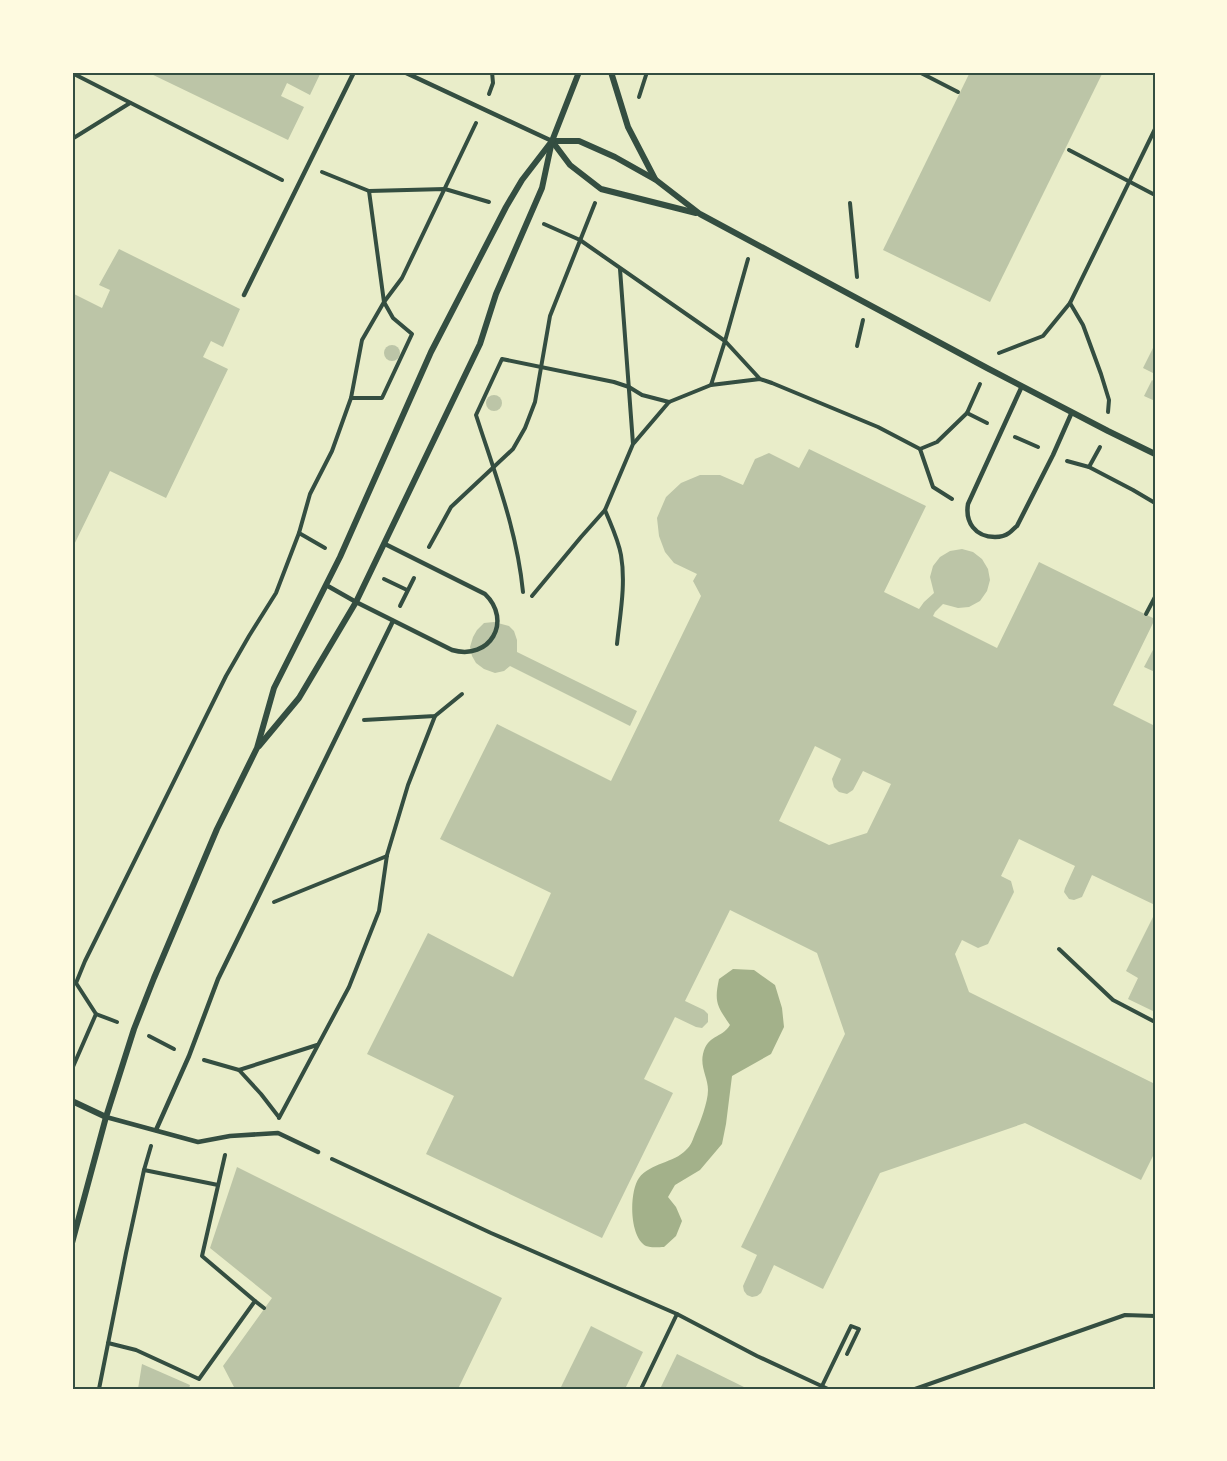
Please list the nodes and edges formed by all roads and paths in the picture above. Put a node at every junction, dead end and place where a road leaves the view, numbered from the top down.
1 (354, 72) edge
2 (404, 72) edge
3 (492, 72) edge
4 (579, 72) edge
5 (611, 72) edge
6 (647, 72) edge
7 (919, 72) edge
8 (72, 73) edge
9 (416, 75) edge
10 (957, 92) dead end
11 (131, 103) junction
12 (483, 109) junction
13 (628, 127) junction
14 (1155, 129) edge
15 (72, 139) edge
16 (552, 141) junction
17 (1069, 150) dead end
18 (656, 180) junction
19 (1130, 182) junction
20 (297, 187) junction
21 (601, 189) junction
22 (369, 191) dead end
23 (1155, 195) edge
24 (849, 203) dead end
25 (700, 214) junction
26 (747, 239) junction
27 (620, 269) dead end
28 (244, 294) dead end
29 (861, 300) junction
30 (384, 302) junction
31 (1070, 303) junction
32 (725, 341) junction
33 (541, 367) junction
34 (987, 368) junction
35 (760, 379) junction
36 (711, 385) junction
37 (1022, 386) junction
38 (629, 387) junction
39 (351, 398) junction
40 (669, 402) junction
41 (1072, 412) junction
42 (967, 414) dead end
43 (1108, 431) junction
44 (633, 444) junction
45 (1155, 454) edge
46 (493, 467) junction
47 (1111, 478) dead end
48 (1155, 503) edge
49 (605, 510) junction
50 (966, 512) junction
51 (385, 544) junction
52 (422, 562) junction
53 (326, 585) junction
54 (523, 592) dead end
55 (532, 596) dead end
56 (1155, 597) edge
57 (356, 602) junction
58 (1146, 615) dead end
59 (393, 621) junction
60 (617, 644) dead end
61 (462, 694) dead end
62 (435, 716) junction
63 (345, 721) junction
64 (257, 748) junction
65 (387, 855) junction
66 (251, 912) junction
67 (1059, 949) dead end
68 (72, 978) edge
69 (76, 983) junction
70 (96, 1014) junction
71 (1155, 1022) edge
72 (134, 1029) junction
73 (317, 1045) junction
74 (189, 1056) junction
75 (72, 1069) edge
76 (239, 1070) junction
77 (72, 1101) edge
78 (106, 1117) junction
79 (279, 1117) junction
80 (156, 1130) junction
81 (278, 1133) junction
82 (230, 1136) junction
83 (318, 1152) joint
84 (144, 1170) junction
85 (218, 1185) junction
86 (72, 1243) edge
87 (255, 1301) junction
88 (264, 1308) dead end
89 (676, 1314) junction
90 (1155, 1316) edge
91 (108, 1343) junction
92 (848, 1354) dead end
93 (822, 1386) junction
94 (99, 1389) edge
95 (641, 1389) edge
96 (828, 1389) edge
97 (915, 1389) edge

1 - 20 lane
2 - 9 lane
3 - 12 path
4 - 16 street
5 - 13 street
6 - 13 path
7 - 10 path
8 - 11 path
9 - 12 lane
11 - 15 path
11 - 20 path
12 - 16 lane
12 - 30 path
13 - 18 street
14 - 19 path
16 - 18 street
16 - 21 street
16 - 51 street
16 - 53 street
17 - 19 path
18 - 25 street
19 - 23 path
19 - 31 path
20 - 28 lane
21 - 25 street
21 - 33 path
22 - 30 path
24 - 29 path
25 - 26 street
26 - 29 street
26 - 32 path
27 - 38 path
29 - 34 street
30 - 39 path
30 - 39 path
31 - 34 path
31 - 43 path
32 - 35 path
32 - 36 path
33 - 38 path
33 - 46 path
33 - 46 path
34 - 37 street
34 - 42 path
35 - 36 path
35 - 50 path
36 - 40 path
37 - 41 street
37 - 50 lane
38 - 40 path
38 - 44 path
39 - 69 path
40 - 44 path
41 - 43 street
41 - 50 lane
43 - 45 street
44 - 49 path
46 - 52 path
46 - 54 path
47 - 48 path
49 - 55 path
49 - 60 path
51 - 52 lane
51 - 57 street
52 - 59 path
52 - 59 lane
53 - 57 lane
53 - 64 street
56 - 58 path
57 - 59 lane
57 - 64 street
59 - 63 lane
61 - 62 path
62 - 63 path
62 - 65 path
63 - 66 lane
64 - 72 street
65 - 66 path
65 - 73 path
66 - 74 lane
67 - 71 path
68 - 69 path
69 - 70 path
70 - 72 path
70 - 75 path
72 - 74 path
72 - 78 street
73 - 76 path
73 - 79 path
74 - 76 path
74 - 80 lane
76 - 79 path
77 - 78 street
78 - 80 lane
78 - 86 street
79 - 81 path
80 - 82 lane
80 - 84 path
81 - 82 lane
81 - 83 lane
82 - 85 path
83 - 89 path
84 - 85 path
84 - 91 path
85 - 87 path
87 - 88 path
87 - 91 path
89 - 93 path
89 - 95 path
90 - 97 path
91 - 94 path
92 - 93 path
93 - 96 path

